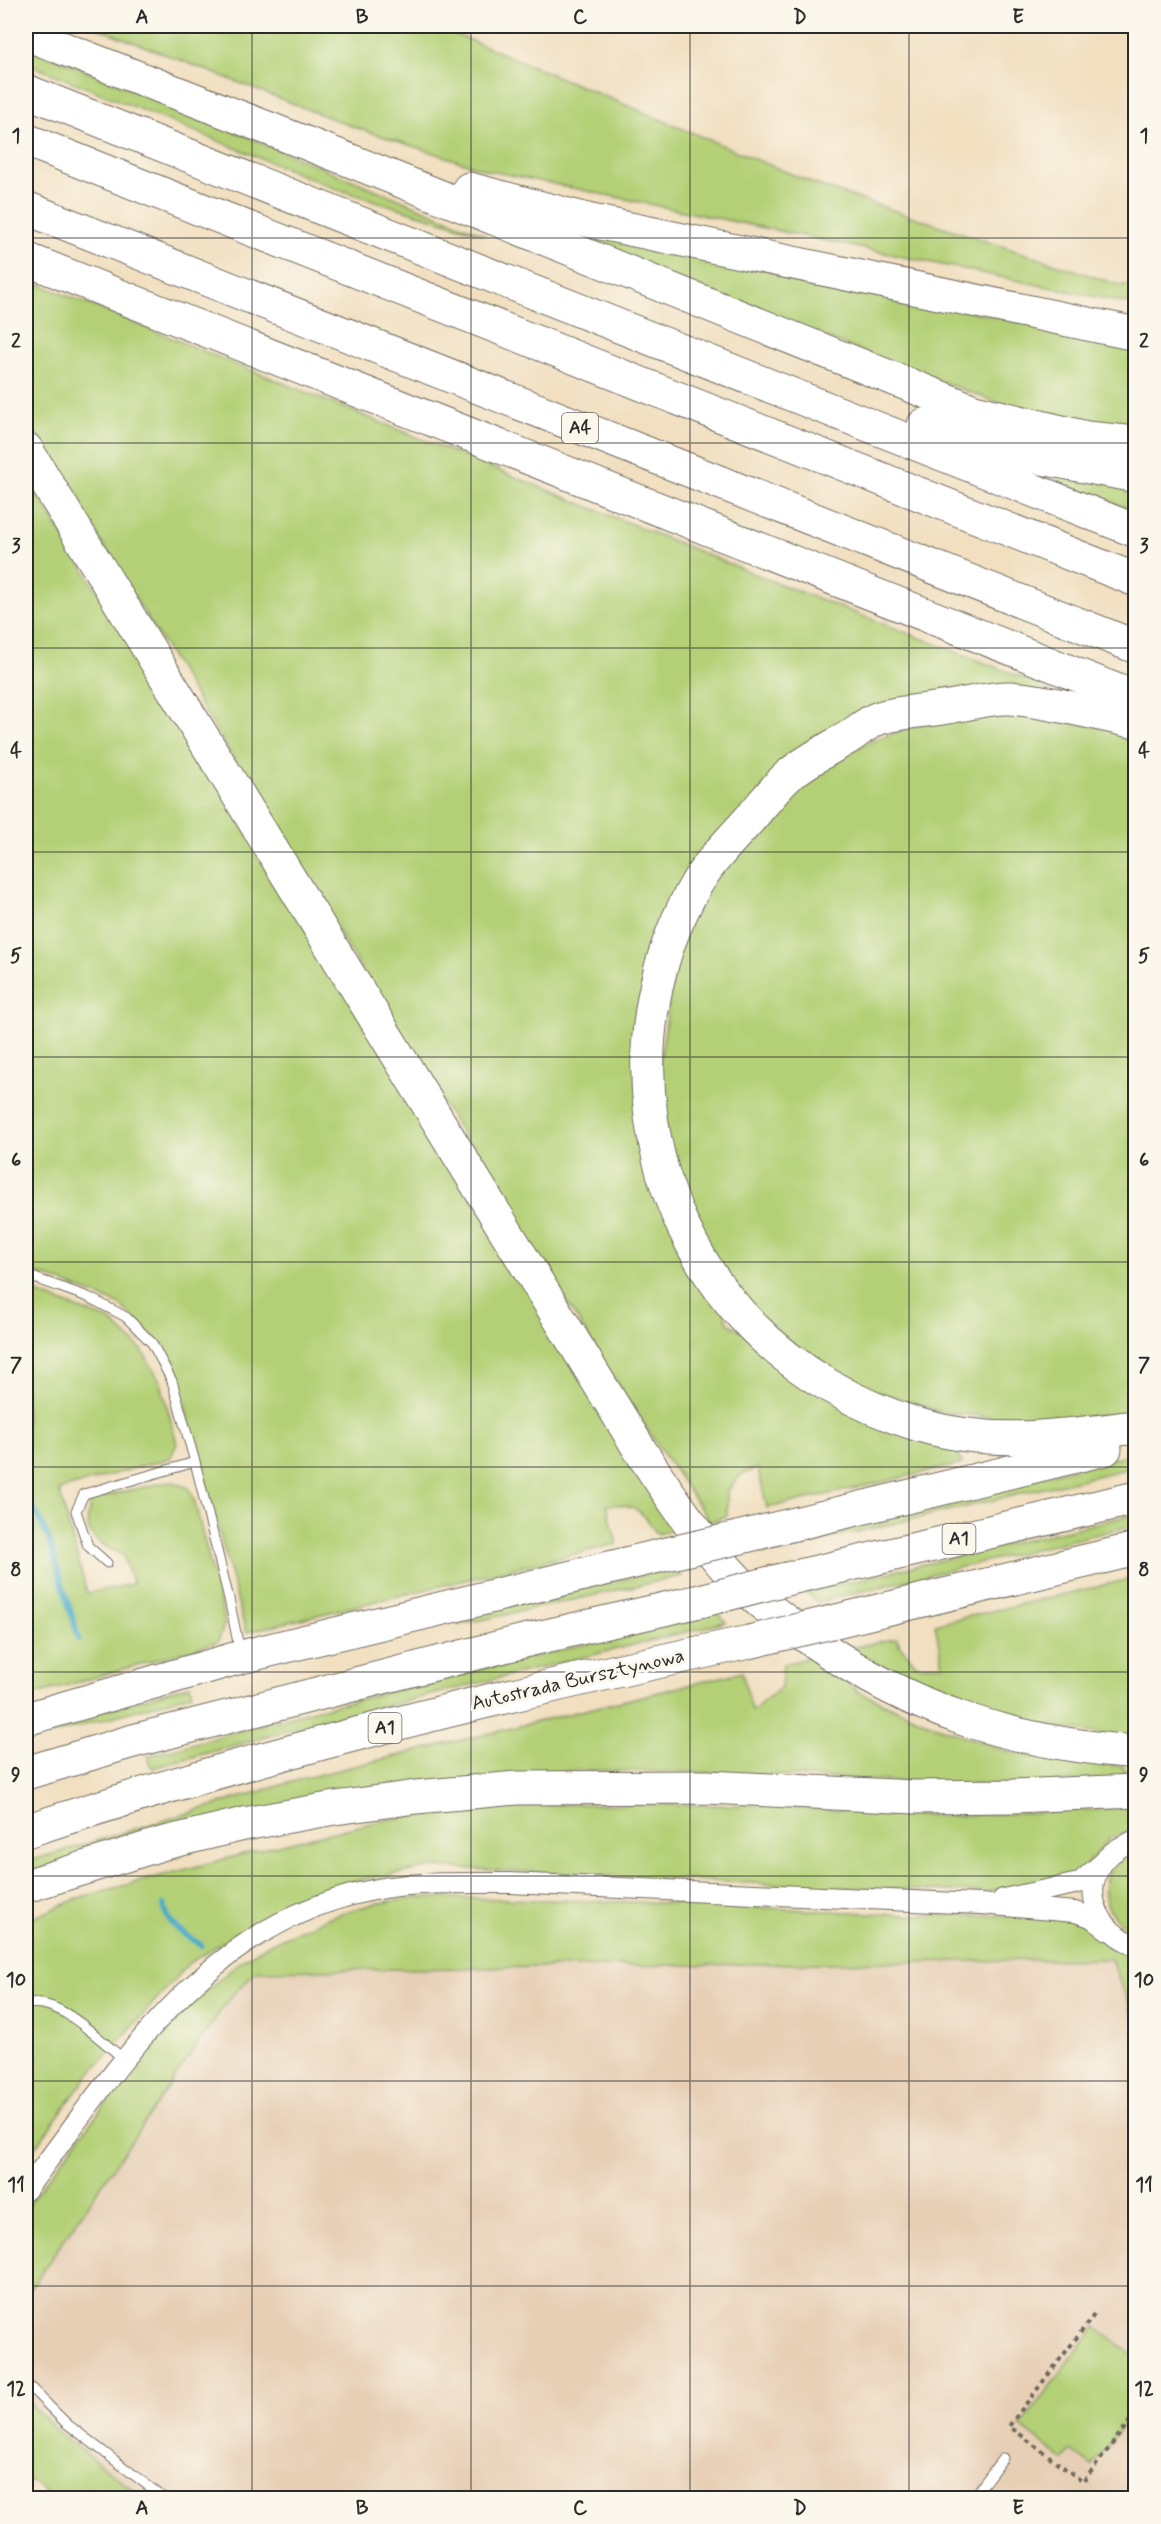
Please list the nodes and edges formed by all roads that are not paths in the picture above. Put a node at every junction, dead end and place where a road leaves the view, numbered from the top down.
1 (26, 34) edge
2 (26, 91) edge
3 (26, 140) edge
4 (339, 156) junction
5 (26, 208) edge
6 (26, 259) edge
7 (1136, 334) edge
8 (723, 368) junction
9 (1136, 442) edge
10 (26, 449) edge
11 (1136, 476) edge
12 (1136, 531) edge
13 (1136, 580) edge
14 (1136, 647) edge
15 (1136, 698) edge
16 (1136, 722) edge
17 (26, 1275) edge
18 (1136, 1427) edge
19 (1136, 1441) edge
20 (195, 1462) junction
21 (1136, 1498) edge
22 (1136, 1548) edge
23 (107, 1563) dead end
24 (241, 1656) junction
25 (26, 1719) edge
26 (1136, 1752) edge
27 (26, 1773) edge
28 (1136, 1791) edge
29 (26, 1831) edge
30 (1136, 1840) edge
31 (1104, 1861) junction
32 (76, 1868) junction
33 (26, 1886) edge
34 (26, 1898) edge
35 (980, 1904) junction
36 (1108, 1930) junction
37 (1136, 1944) edge
38 (26, 2005) edge
39 (124, 2060) junction
40 (26, 2190) edge
41 (26, 2383) edge
42 (1004, 2458) dead end
43 (164, 2499) edge
44 (973, 2499) edge

1 - 4 highway
2 - 8 highway
3 - 13 highway
4 - 7 highway
4 - 9 highway
5 - 14 highway, A4
6 - 15 highway
8 - 11 highway
8 - 12 highway
10 - 26 highway
16 - 18 highway
17 - 20 lane
19 - 24 highway, bridge
20 - 23 lane
20 - 24 lane
21 - 27 highway, A1, bridge
22 - 29 highway, Autostrada Bursztynowa / A1, bridge
24 - 25 highway
28 - 32 highway
30 - 31 street
31 - 35 street
31 - 36 street
32 - 33 highway
32 - 34 highway
35 - 36 street
35 - 39 street
36 - 37 street
38 - 39 lane
39 - 40 street
41 - 43 lane
42 - 44 lane

